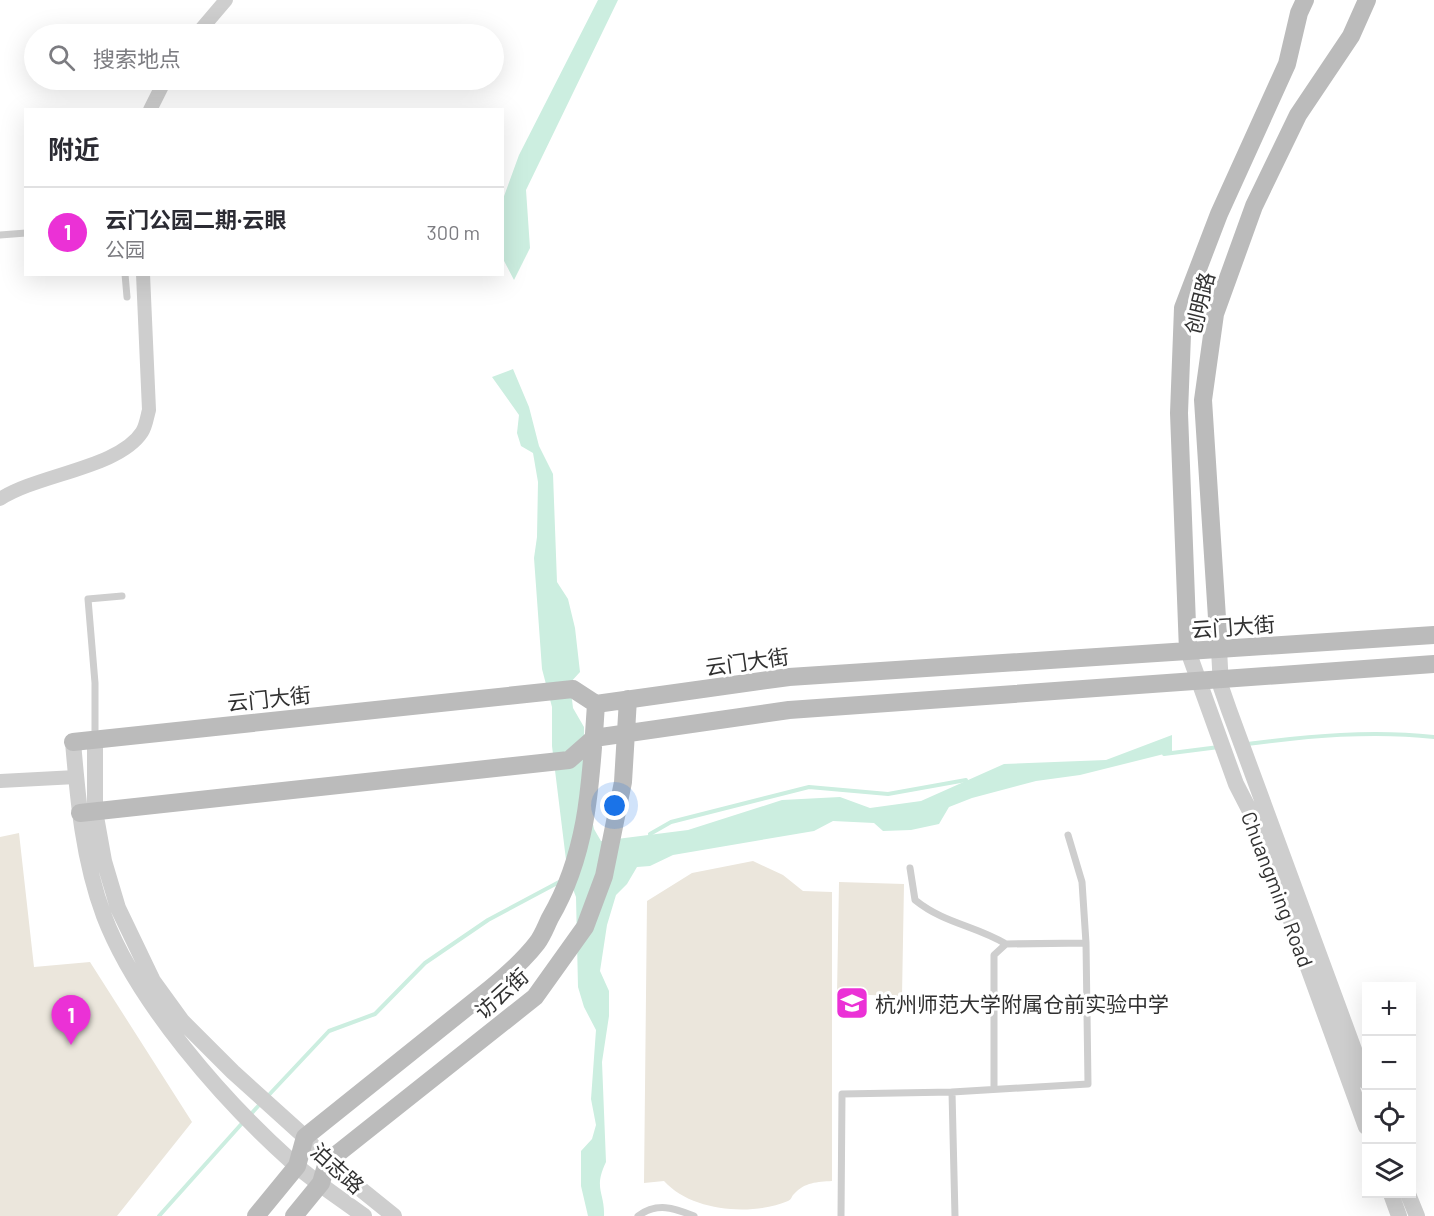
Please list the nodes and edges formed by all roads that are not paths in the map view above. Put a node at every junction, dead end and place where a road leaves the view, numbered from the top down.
1 (226, 0) edge
2 (1305, 0) edge
3 (1367, 0) edge
4 (206, 24) edge
5 (160, 90) edge
6 (151, 108) edge
7 (24, 233) edge
8 (0, 235) edge
9 (125, 276) edge
10 (143, 276) edge
11 (127, 297) dead end
12 (0, 499) edge
13 (122, 596) dead end
14 (1434, 635) edge
15 (1219, 649) junction
16 (1188, 651) junction
17 (1434, 664) edge
18 (1220, 678) junction
19 (1198, 680) junction
20 (628, 699) junction
21 (596, 704) junction
22 (626, 733) junction
23 (594, 738) junction
24 (95, 739) junction
25 (73, 742) joint
26 (76, 777) junction
27 (0, 781) edge
28 (87, 812) junction
29 (1068, 835) dead end
30 (910, 868) dead end
31 (1086, 943) junction
32 (1006, 944) junction
33 (1362, 1071) edge
34 (994, 1089) junction
35 (952, 1092) junction
36 (1362, 1116) edge
37 (305, 1137) junction
38 (293, 1162) junction
39 (327, 1162) junction
40 (321, 1183) junction
41 (1392, 1198) edge
42 (1410, 1198) edge
43 (256, 1216) edge
44 (294, 1216) edge
45 (363, 1216) edge
46 (394, 1216) edge
47 (638, 1216) edge
48 (694, 1216) edge
49 (841, 1216) edge
50 (955, 1216) edge
51 (1399, 1216) edge
52 (1417, 1216) edge

1 - 4 street
2 - 16 main road, 创明路
3 - 15 main road, 创明路
5 - 6 street
7 - 8 lane
9 - 11 lane
10 - 12 street
13 - 24 lane
14 - 15 main road, 云门大街
15 - 16 main road, 云门大街
15 - 18 street, Chuangming Road
16 - 19 street, Chuangming Road
16 - 20 main road, 云门大街
17 - 18 main road
18 - 19 main road
18 - 33 street, Chuangming Road
19 - 22 main road
19 - 36 street, Chuangming Road
20 - 21 main road, 云门大街
20 - 22 main road, 访云街
21 - 23 main road, 访云街
21 - 24 main road, 云门大街
22 - 23 main road
22 - 39 main road, 访云街
23 - 28 main road
23 - 37 main road, 访云街
24 - 25 main road, 云门大街
24 - 28 street
25 - 26 street
26 - 27 street
26 - 28 street
28 - 37 street, 泊志路
28 - 38 street, 泊志路
29 - 31 lane
30 - 32 lane
31 - 32 lane
31 - 34 lane
32 - 34 lane
34 - 35 lane
35 - 49 lane
35 - 50 lane
37 - 38 main road
37 - 39 street, 泊志路
38 - 40 street, 泊志路
38 - 43 main road
39 - 40 main road
39 - 46 street, 泊志路
40 - 44 main road
40 - 45 street, 泊志路
41 - 51 street
42 - 52 street
47 - 48 lane

